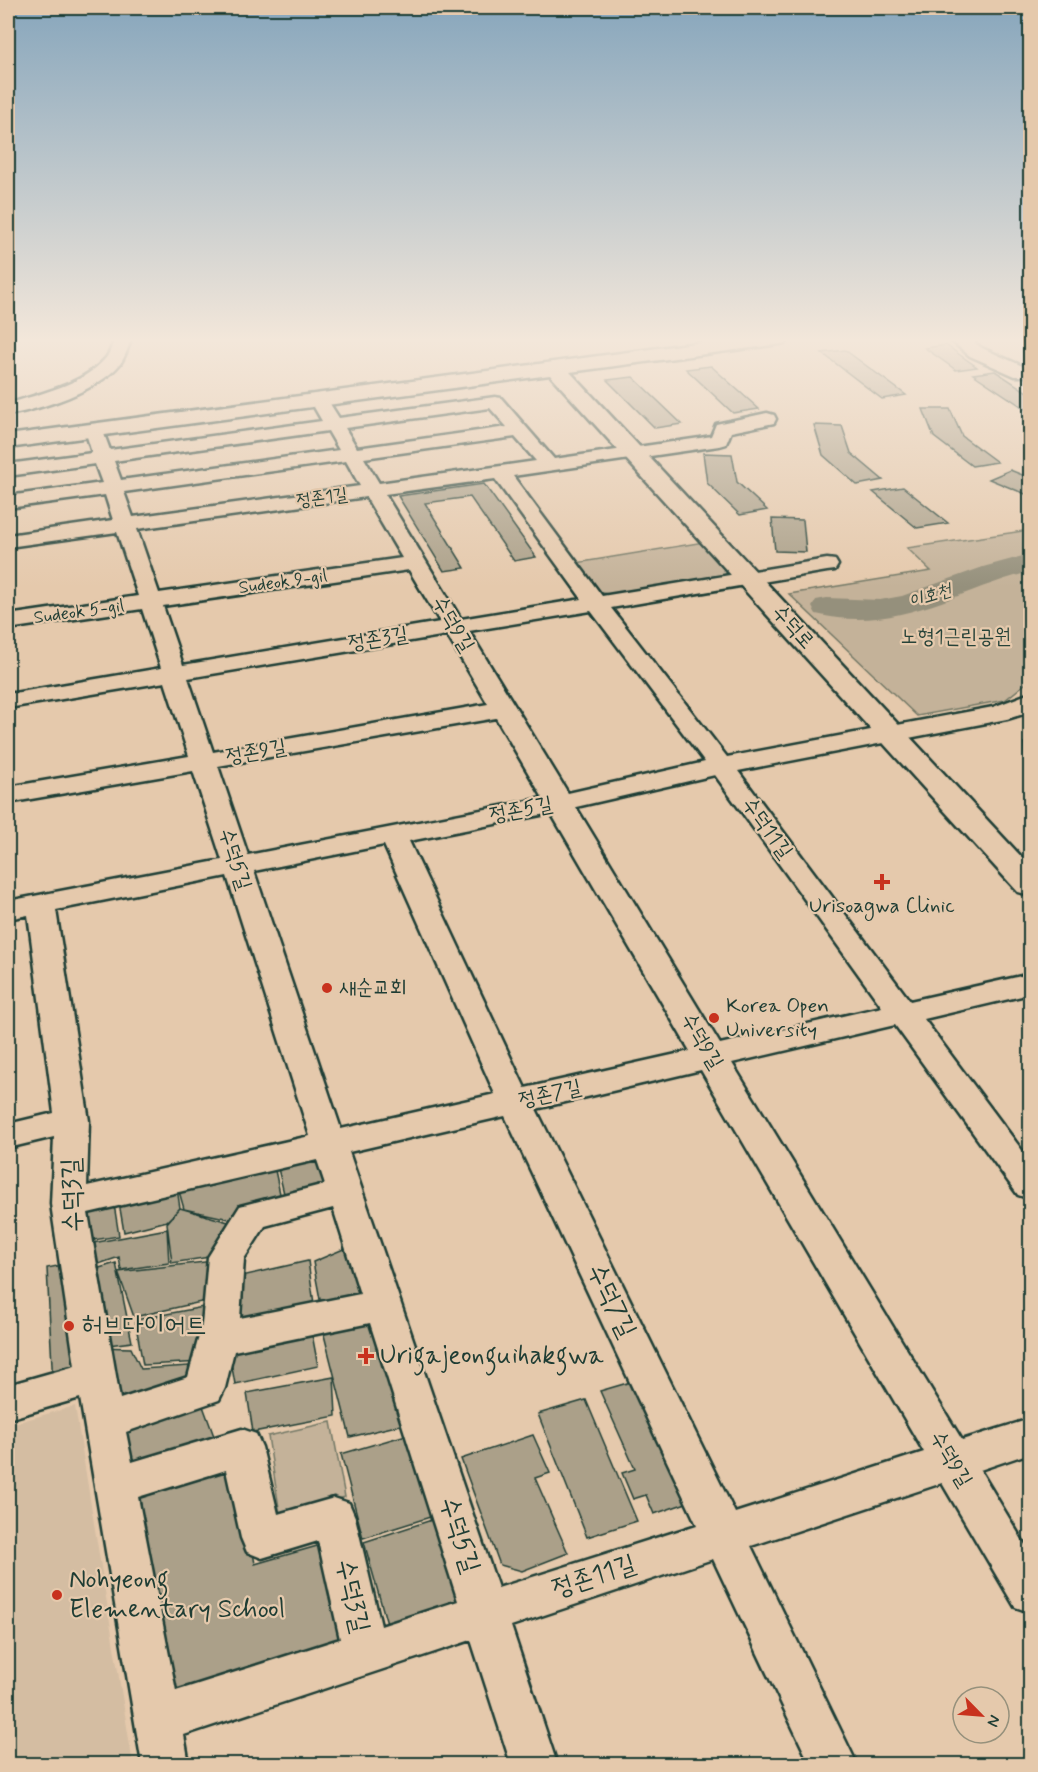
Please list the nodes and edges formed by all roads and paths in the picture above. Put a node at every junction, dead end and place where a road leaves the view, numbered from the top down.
1 (164, 421) edge
2 (331, 421) edge
3 (364, 421) edge
4 (512, 421) edge
5 (605, 421) edge
6 (759, 421) edge
7 (334, 425) junction
8 (94, 430) junction
9 (520, 430) junction
10 (8, 442) edge
11 (352, 454) junction
12 (636, 454) junction
13 (104, 457) junction
14 (550, 466) junction
15 (8, 470) edge
16 (501, 473) junction
17 (114, 486) junction
18 (374, 490) junction
19 (8, 502) edge
20 (127, 524) junction
21 (8, 541) edge
22 (417, 562) junction
23 (827, 565) dead end
24 (748, 578) junction
25 (150, 601) junction
26 (596, 603) junction
27 (8, 622) edge
28 (455, 626) junction
29 (174, 673) junction
30 (1030, 700) edge
31 (8, 701) edge
32 (504, 710) junction
33 (889, 733) junction
34 (203, 761) junction
35 (721, 766) junction
36 (8, 795) edge
37 (560, 803) junction
38 (393, 835) junction
39 (237, 865) junction
40 (1030, 885) edge
41 (24, 906) edge
42 (1030, 984) edge
43 (904, 1015) junction
44 (712, 1058) junction
45 (515, 1101) junction
46 (72, 1121) junction
47 (8, 1136) edge
48 (329, 1143) junction
49 (1030, 1186) edge
50 (345, 1192) junction
51 (69, 1204) junction
52 (382, 1305) junction
53 (218, 1339) junction
54 (96, 1377) junction
55 (8, 1402) edge
56 (104, 1422) junction
57 (1030, 1436) edge
58 (952, 1461) junction
59 (116, 1485) junction
60 (725, 1535) junction
61 (1030, 1592) edge
62 (484, 1612) junction
63 (365, 1652) junction
64 (159, 1720) junction
65 (166, 1764) edge
66 (534, 1764) edge
67 (834, 1764) edge

1 - 8 main road
2 - 7 street
3 - 7 street
4 - 9 street
5 - 12 main road, 수덕로
6 - 12 street, 정존1길
7 - 11 street
7 - 13 street
8 - 10 main road
8 - 13 street
9 - 11 street
9 - 14 street
11 - 17 street
11 - 18 street
12 - 14 street, 정존1길
12 - 24 main road, 수덕로
13 - 15 street
13 - 17 street
14 - 16 street, 정존1길
16 - 18 street, 정존1길
16 - 26 street, 수덕11길
17 - 19 street
17 - 20 street
18 - 20 street, 정존1길
18 - 22 street, 수덕9길
20 - 21 street, 정존1길
20 - 25 street, 수덕5길
22 - 25 street, Sudeok 9-gil
22 - 28 street, 수덕9길
23 - 24 street, 정존3길
24 - 26 street, 정존3길
24 - 33 main road, 수덕로
25 - 27 street, Sudeok 5-gil
25 - 29 street, 수덕5길
26 - 28 street, 정존3길
26 - 35 street, 수덕11길
28 - 29 street, 정존3길
28 - 32 street, 수덕9길
29 - 31 street, 정존3길
29 - 34 street, 수덕5길
30 - 33 street, 정존5길
32 - 34 street, 정존9길
32 - 37 street, 수덕9길
33 - 35 street, 정존5길
33 - 40 main road, 수덕로
34 - 36 street, 정존9길
34 - 39 street, 수덕5길
35 - 37 street, 정존5길
35 - 43 street, 수덕11길
37 - 38 street, 정존5길
37 - 44 street, 수덕9길
38 - 39 street, 정존5길
38 - 45 street, 수덕7길
39 - 41 street, 정존5길
39 - 48 street, 수덕5길
41 - 46 street, 수덕3길
42 - 43 street, 정존7길
43 - 44 street, 정존7길
43 - 49 street, 수덕11길
44 - 45 street, 정존7길
44 - 58 street, 수덕9길
45 - 48 street, 정존7길
45 - 60 street, 수덕7길
46 - 47 street
46 - 51 street, 수덕3길
48 - 50 street, 수덕5길
48 - 51 street, 정존7길
50 - 52 street, 수덕5길
50 - 53 street
51 - 54 street, 수덕3길
52 - 53 street
52 - 62 street, 수덕5길
53 - 56 street
54 - 55 street
54 - 56 street, 수덕3길
56 - 59 street, 수덕3길
57 - 58 street, 정존11길
58 - 60 street, 정존11길
58 - 61 street, 수덕9길
59 - 63 street, 수덕3길
59 - 64 street, 수덕3길
60 - 62 street, 정존11길
60 - 67 street, 수덕7길
62 - 63 street, 정존11길
62 - 66 street, 수덕5길
63 - 64 street, 정존11길
64 - 65 street, 수덕3길

